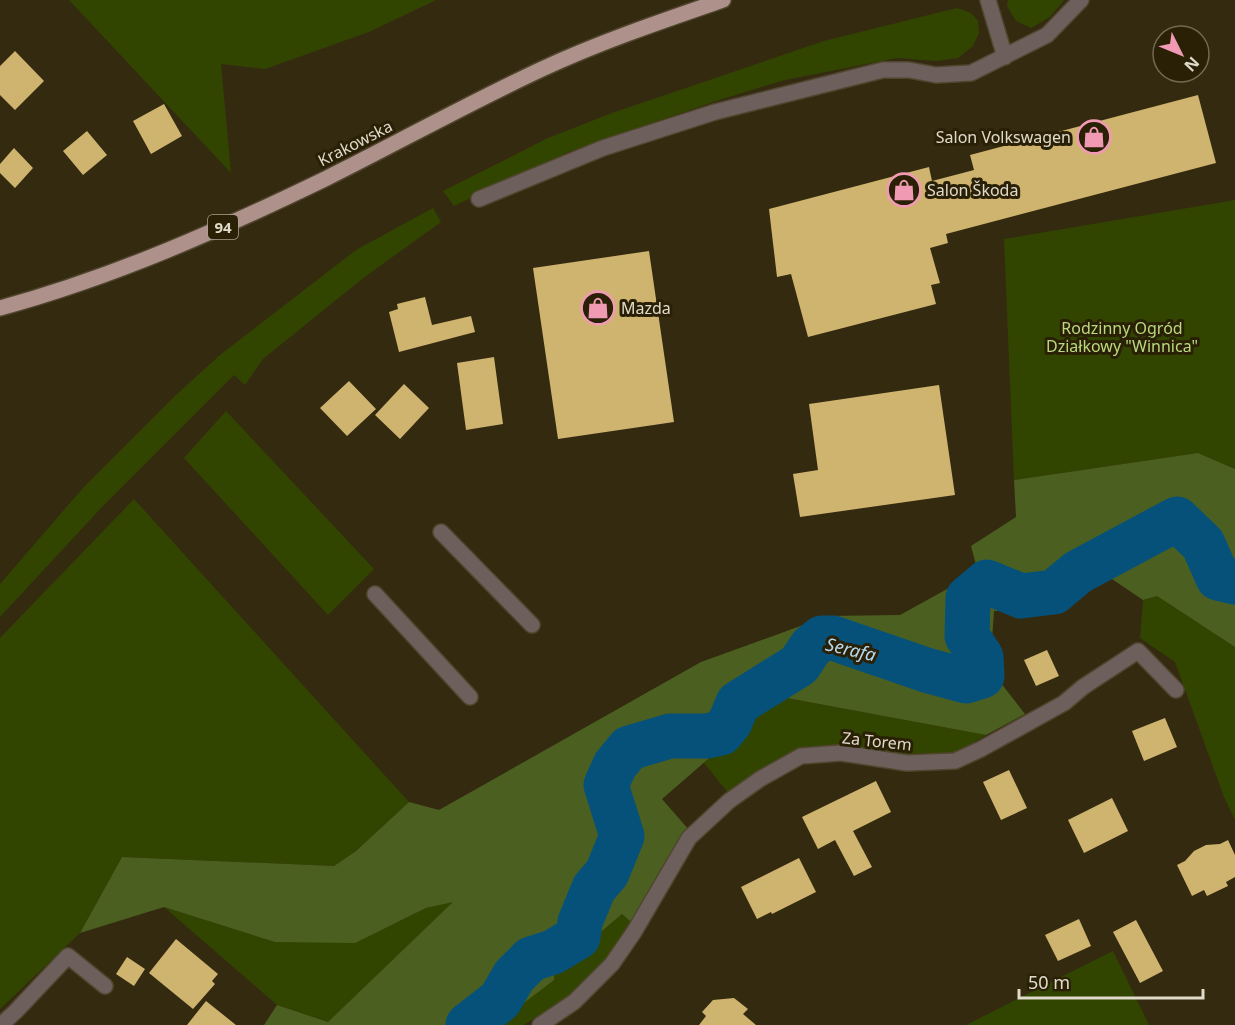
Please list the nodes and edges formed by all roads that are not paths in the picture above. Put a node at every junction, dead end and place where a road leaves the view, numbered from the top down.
1 (723, 0) edge
2 (988, 0) edge
3 (1081, 0) edge
4 (1005, 57) junction
5 (479, 199) dead end
6 (0, 308) edge
7 (441, 532) dead end
8 (375, 594) dead end
9 (532, 625) dead end
10 (1176, 690) dead end
11 (470, 697) dead end
12 (105, 986) dead end
13 (1, 1025) edge
14 (540, 1025) edge

1 - 6 main road, Krakowska / 94
2 - 4 street
3 - 4 street
4 - 5 street
7 - 9 street
8 - 11 street
10 - 14 street, Za Torem
12 - 13 street

